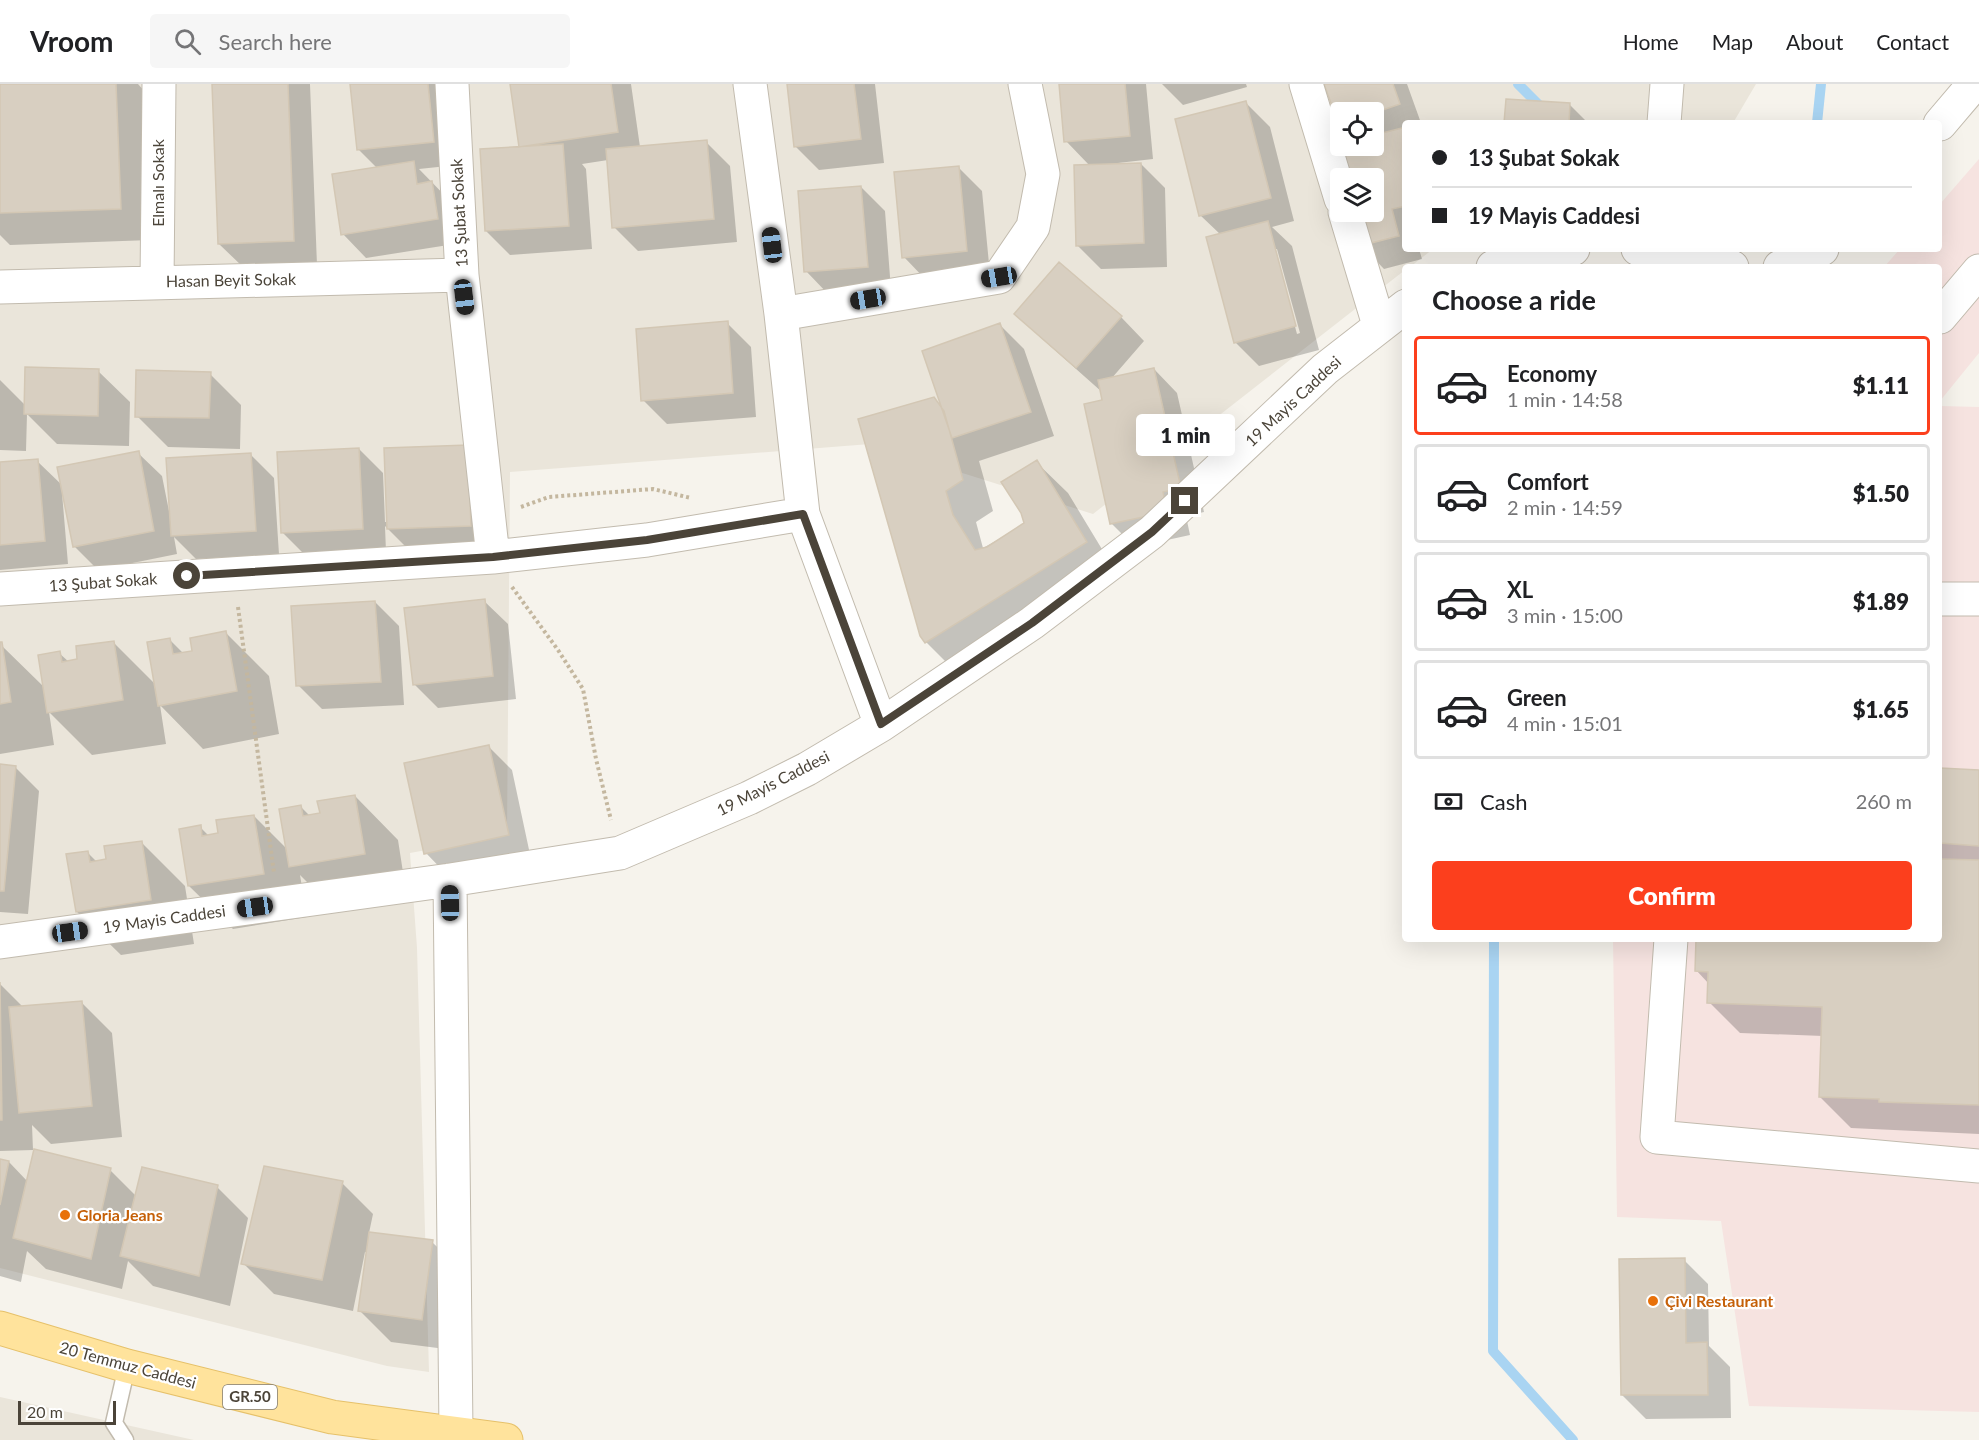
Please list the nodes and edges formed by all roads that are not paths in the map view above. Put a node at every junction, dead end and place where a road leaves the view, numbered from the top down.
1 (159, 84) edge
2 (452, 84) edge
3 (750, 84) edge
4 (1026, 84) edge
5 (1306, 84) edge
6 (1667, 84) edge
7 (1974, 84) edge
8 (1664, 120) edge
9 (1942, 122) edge
10 (1332, 168) edge
11 (1348, 222) edge
12 (1560, 252) edge
13 (1654, 252) edge
14 (1818, 252) edge
15 (1506, 264) edge
16 (1716, 264) edge
17 (1796, 264) edge
18 (1979, 271) edge
19 (462, 275) junction
20 (158, 282) junction
21 (0, 287) edge
22 (1402, 309) edge
23 (781, 314) junction
24 (1942, 315) edge
25 (1379, 325) junction
26 (803, 514) junction
27 (493, 557) junction
28 (0, 589) edge
29 (1942, 599) edge
30 (1979, 599) edge
31 (881, 724) junction
32 (450, 880) junction
33 (0, 942) edge
34 (1671, 942) edge
35 (1979, 1167) edge
36 (0, 1328) edge
37 (127, 1366) junction
38 (456, 1432) junction
39 (125, 1440) edge
40 (506, 1440) edge

1 - 20 street, Elmalı Sokak
2 - 19 street, 13 Şubat Sokak
3 - 23 street
4 - 23 street
5 - 10 street
6 - 8 street
7 - 9 street
11 - 25 street
12 - 15 street
13 - 16 street
14 - 17 street
18 - 24 street
19 - 20 street, Hasan Beyit Sokak
19 - 27 street, 13 Şubat Sokak
20 - 21 street, Hasan Beyit Sokak
22 - 25 street, 19 Mayis Caddesi
23 - 26 street
25 - 31 street, 19 Mayis Caddesi
26 - 27 street, 13 Şubat Sokak
26 - 31 street
27 - 28 street, 13 Şubat Sokak
29 - 30 street
31 - 32 street, 19 Mayis Caddesi
32 - 33 street, 19 Mayis Caddesi
32 - 38 street
34 - 35 street
36 - 37 main road, 20 Temmuz Caddesi / GR.50
37 - 38 main road, 20 Temmuz Caddesi / GR.50
37 - 39 lane
38 - 40 main road, 20 Temmuz Caddesi / GR.50

